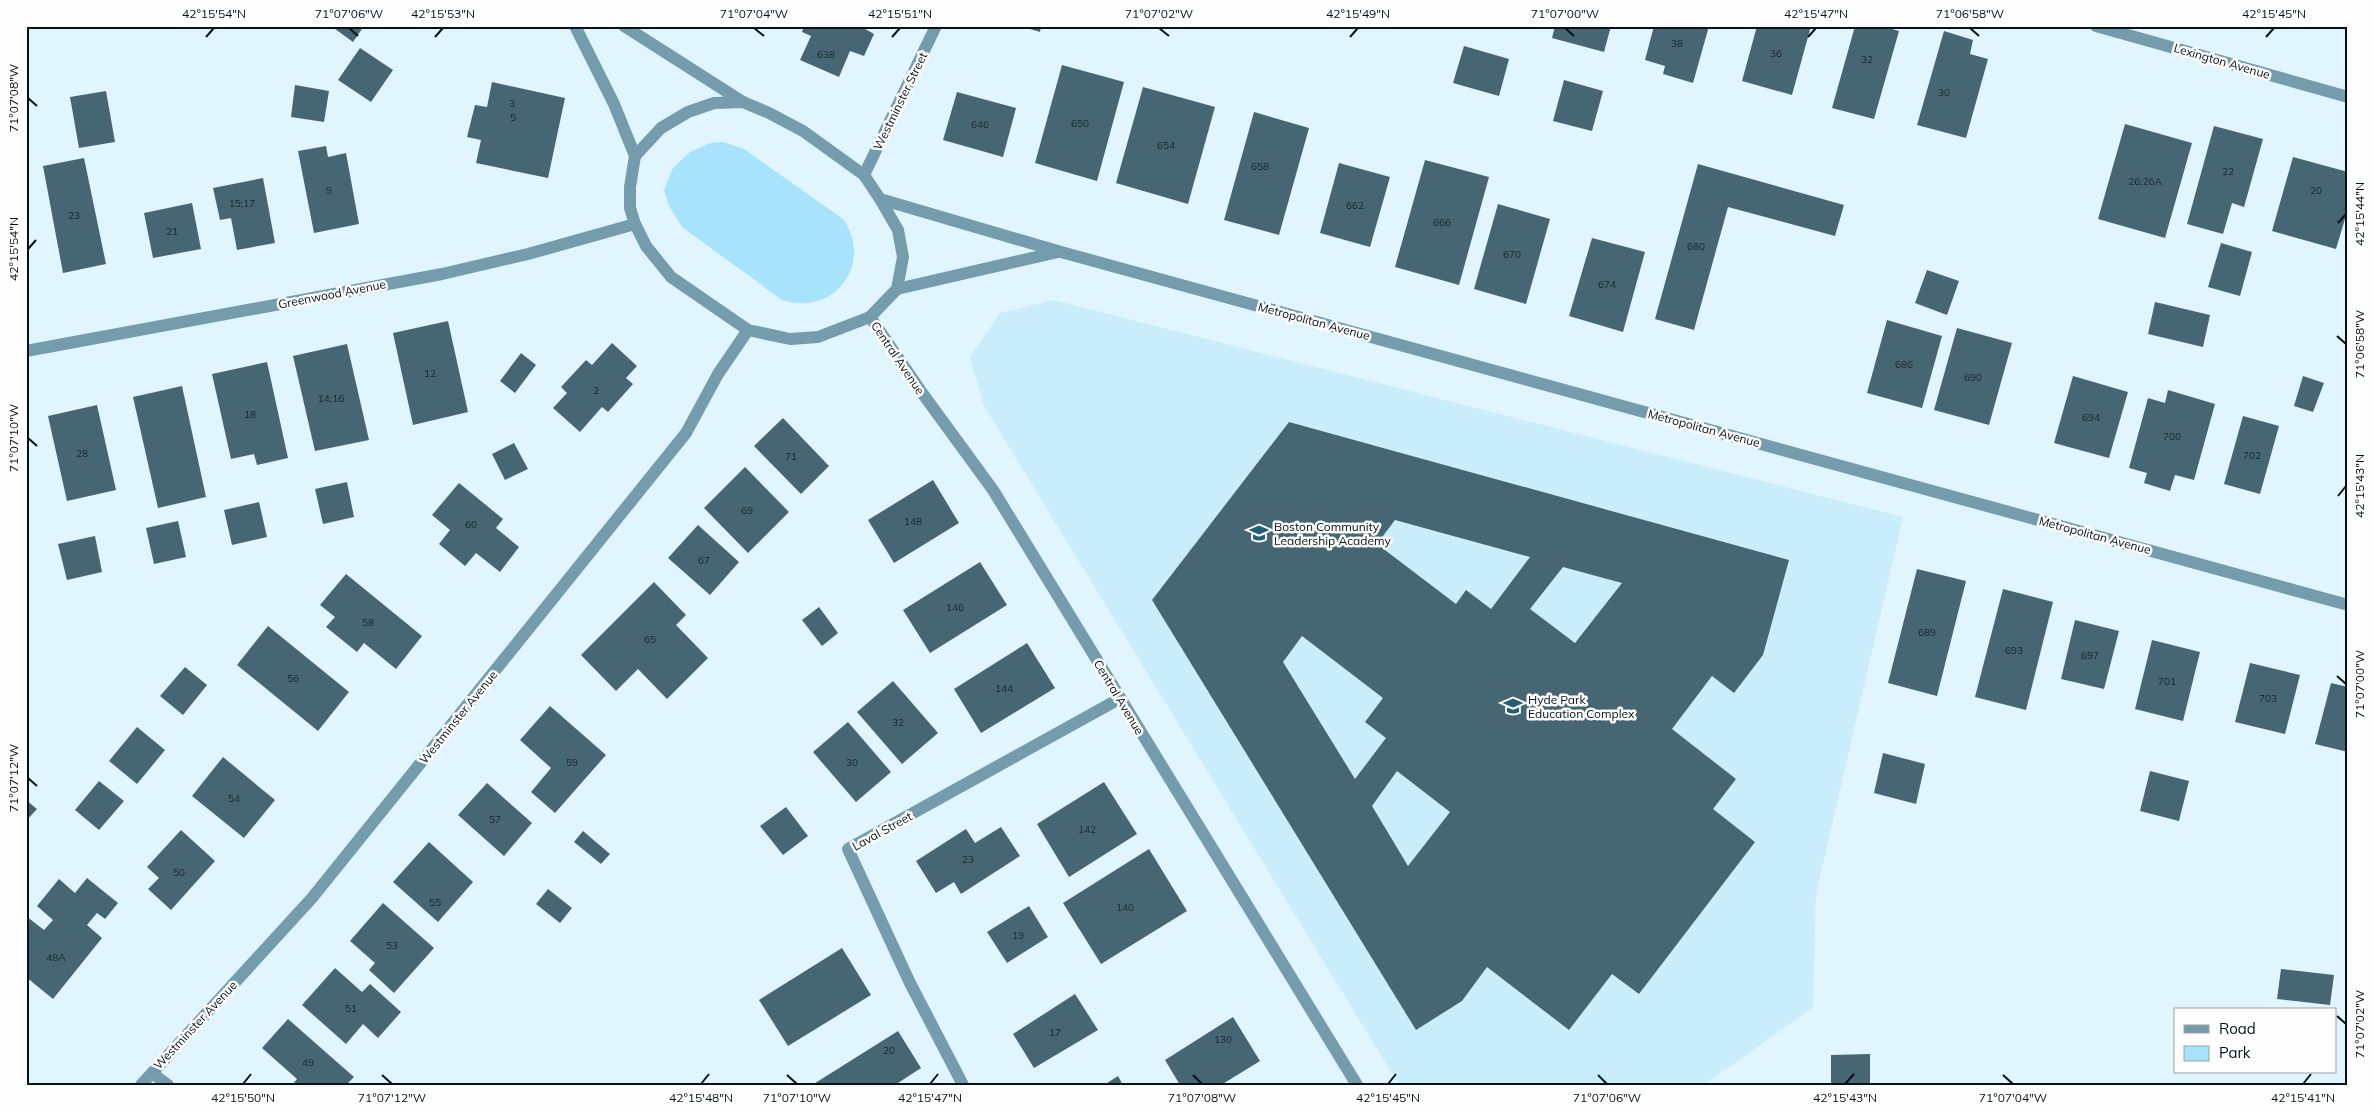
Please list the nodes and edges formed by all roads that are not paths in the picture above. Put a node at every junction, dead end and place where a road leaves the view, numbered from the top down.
1 (575, 26) edge
2 (624, 26) edge
3 (936, 26) edge
4 (2096, 26) edge
5 (2348, 97) edge
6 (743, 102) junction
7 (635, 156) junction
8 (864, 175) junction
9 (880, 199) junction
10 (635, 224) junction
11 (1060, 252) junction
12 (897, 289) junction
13 (870, 317) junction
14 (748, 330) junction
15 (26, 351) edge
16 (2348, 604) edge
17 (1119, 699) junction
18 (152, 1073) junction
19 (141, 1085) edge
20 (168, 1085) edge
21 (963, 1085) edge
22 (1357, 1085) edge

1 - 7 street
2 - 6 street
3 - 8 street, Westminster Street
4 - 5 street, Lexington Avenue
6 - 7 street
6 - 8 street
7 - 10 street
8 - 9 street
9 - 11 street, Metropolitan Avenue
9 - 12 street
10 - 14 street
10 - 15 street, Greenwood Avenue
11 - 12 street, Metropolitan Avenue
11 - 16 street, Metropolitan Avenue
12 - 13 street
13 - 14 street
13 - 17 street, Central Avenue
14 - 18 street, Westminster Avenue
17 - 21 street, Laval Street
17 - 22 street, Central Avenue
18 - 19 street, Westminster Avenue
18 - 20 street

